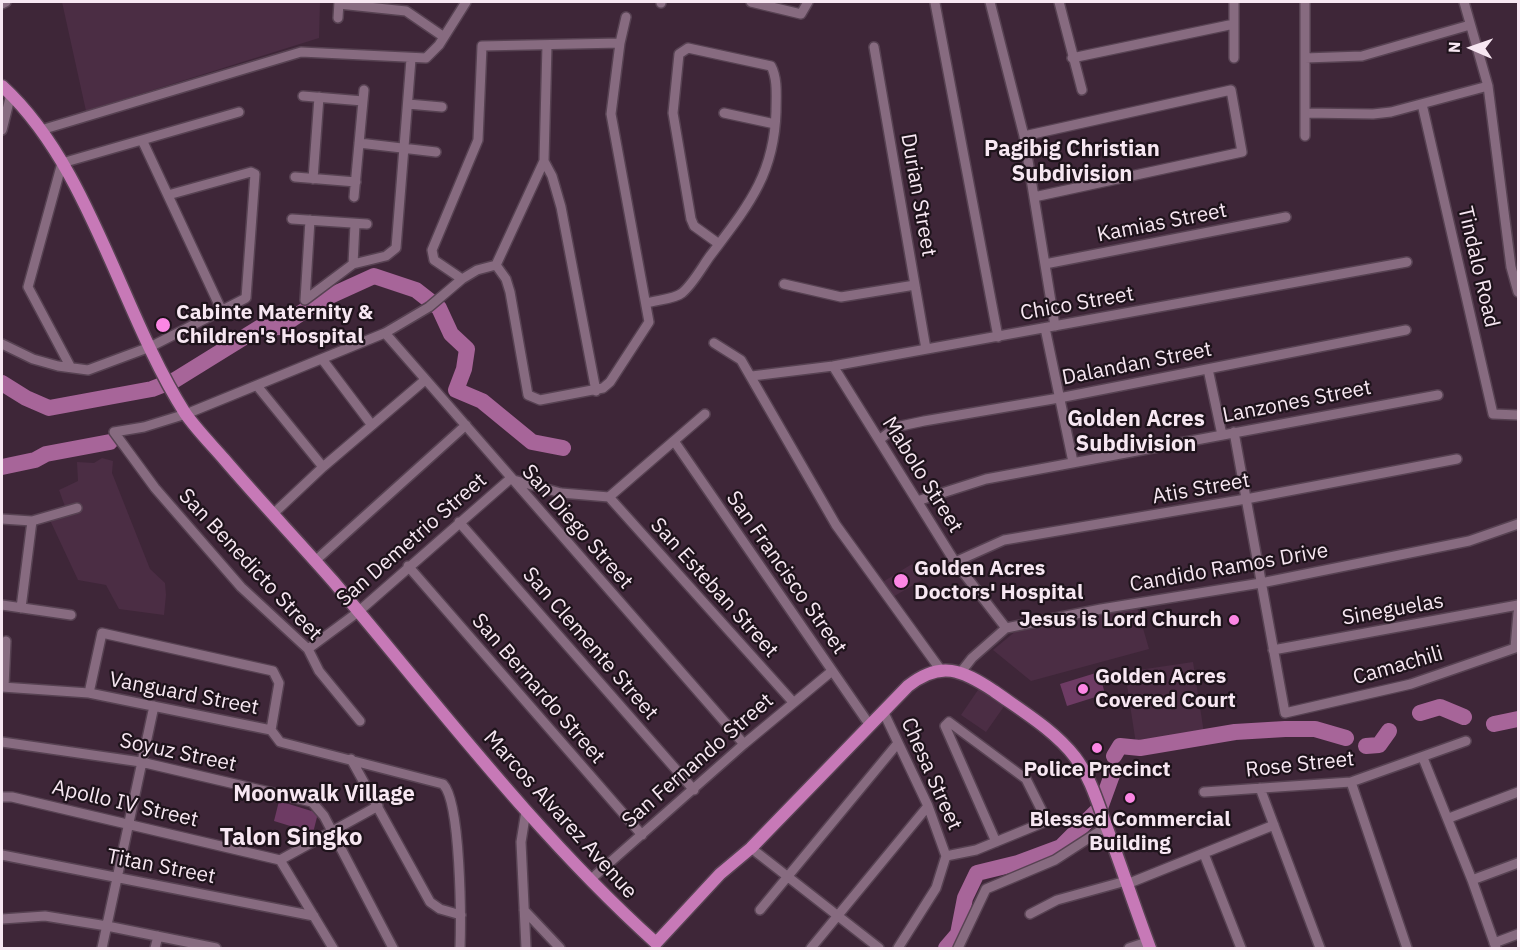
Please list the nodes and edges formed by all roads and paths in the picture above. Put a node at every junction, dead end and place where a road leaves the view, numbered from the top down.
1 (6, 2) edge
2 (412, 2) edge
3 (466, 2) edge
4 (751, 2) edge
5 (808, 2) edge
6 (990, 2) edge
7 (1059, 2) edge
8 (1234, 2) edge
9 (1305, 2) edge
10 (1464, 2) edge
11 (339, 3) edge
12 (935, 3) edge
13 (2, 4) edge
14 (383, 4) edge
15 (406, 11) junction
16 (626, 17) dead end
17 (338, 18) dead end
18 (1234, 24) junction
19 (1470, 25) junction
20 (444, 37) junction
21 (620, 43) junction
22 (547, 45) junction
23 (874, 47) dead end
24 (1072, 58) junction
25 (1234, 58) dead end
26 (1305, 58) junction
27 (411, 59) junction
28 (1488, 86) junction
29 (6, 90) edge
30 (364, 90) dead end
31 (1082, 90) dead end
32 (303, 96) dead end
33 (319, 98) junction
34 (363, 101) junction
35 (408, 104) junction
36 (1422, 104) junction
37 (442, 107) dead end
38 (239, 112) dead end
39 (724, 113) dead end
40 (1305, 113) junction
41 (775, 124) junction
42 (2, 130) edge
43 (41, 130) junction
44 (1024, 136) junction
45 (1305, 136) dead end
46 (142, 142) junction
47 (359, 143) junction
48 (405, 147) junction
49 (436, 152) dead end
50 (544, 160) junction
51 (62, 164) junction
52 (295, 177) dead end
53 (313, 179) junction
54 (356, 182) junction
55 (168, 195) junction
56 (354, 197) dead end
57 (1034, 197) junction
58 (1286, 218) dead end
59 (292, 219) dead end
60 (310, 220) junction
61 (356, 224) junction
62 (367, 224) dead end
63 (719, 244) junction
64 (1407, 262) dead end
65 (353, 264) junction
66 (1045, 264) junction
67 (496, 265) junction
68 (462, 279) junction
69 (784, 284) dead end
70 (915, 285) junction
71 (1518, 292) edge
72 (647, 303) junction
73 (222, 309) junction
74 (1055, 326) junction
75 (1045, 328) junction
76 (1406, 330) dead end
77 (385, 333) junction
78 (998, 337) junction
79 (714, 343) dead end
80 (2, 344) edge
81 (150, 347) junction
82 (926, 350) junction
83 (322, 359) junction
84 (70, 366) junction
85 (833, 366) junction
86 (1208, 369) junction
87 (753, 376) junction
88 (425, 380) junction
89 (258, 387) junction
90 (596, 391) junction
91 (1438, 395) dead end
92 (1059, 398) junction
93 (186, 414) junction
94 (705, 414) dead end
95 (1518, 415) edge
96 (371, 424) junction
97 (466, 425) junction
98 (1234, 432) junction
99 (1222, 435) junction
100 (879, 440) junction
101 (674, 441) junction
102 (1457, 459) dead end
103 (1073, 462) junction
104 (323, 467) junction
105 (510, 479) junction
106 (609, 497) junction
107 (1246, 499) junction
108 (917, 501) junction
109 (77, 508) dead end
110 (272, 515) junction
111 (2, 519) edge
112 (32, 521) junction
113 (459, 522) junction
114 (1518, 524) edge
115 (315, 561) junction
116 (955, 562) junction
117 (408, 566) junction
118 (1261, 583) junction
119 (2, 605) edge
120 (1518, 605) edge
121 (21, 608) junction
122 (358, 612) junction
123 (1518, 614) edge
124 (71, 615) dead end
125 (1006, 628) junction
126 (6, 641) dead end
127 (1517, 648) edge
128 (308, 649) junction
129 (1273, 650) junction
130 (940, 669) junction
131 (832, 671) junction
132 (961, 672) junction
133 (3, 687) edge
134 (89, 693) junction
135 (793, 702) junction
136 (154, 706) junction
137 (883, 711) junction
138 (360, 721) dead end
139 (869, 724) junction
140 (272, 730) junction
141 (1466, 741) dead end
142 (2, 742) edge
143 (898, 743) junction
144 (744, 744) junction
145 (1423, 758) junction
146 (351, 759) junction
147 (141, 762) junction
148 (1352, 782) junction
149 (1260, 788) junction
150 (694, 790) junction
151 (1204, 792) dead end
152 (1518, 792) edge
153 (2, 797) edge
154 (378, 806) junction
155 (928, 806) junction
156 (526, 811) junction
157 (1449, 818) junction
158 (128, 822) junction
159 (1105, 824) junction
160 (1274, 825) junction
161 (330, 830) junction
162 (642, 835) junction
163 (996, 842) junction
164 (751, 848) junction
165 (1204, 854) junction
166 (2, 855) edge
167 (946, 856) junction
168 (280, 860) junction
169 (1518, 863) edge
170 (117, 876) junction
171 (787, 878) junction
172 (590, 880) junction
173 (1472, 880) junction
174 (1127, 883) junction
175 (524, 910) junction
176 (760, 910) dead end
177 (1030, 914) dead end
178 (314, 915) junction
179 (462, 915) junction
180 (838, 917) junction
181 (2, 919) edge
182 (107, 926) junction
183 (1518, 934) edge
184 (158, 936) junction
185 (1149, 945) edge
186 (1495, 946) edge
187 (656, 947) edge
188 (102, 948) edge
189 (155, 948) edge
190 (213, 948) edge
191 (333, 948) edge
192 (393, 948) edge
193 (460, 948) edge
194 (526, 948) edge
195 (560, 948) edge
196 (811, 948) edge
197 (879, 948) edge
198 (898, 948) edge
199 (958, 948) edge
200 (1129, 948) edge
201 (1240, 948) edge
202 (1320, 948) edge
203 (1407, 948) edge

1 - 13 street
2 - 15 street
3 - 20 street
4 - 5 street
6 - 44 street
7 - 24 street
8 - 18 street
9 - 26 street
10 - 19 street
11 - 14 street
11 - 17 street
12 - 78 street
14 - 15 street
15 - 20 street
16 - 21 street
18 - 24 street
18 - 25 street
19 - 26 street
19 - 28 street
20 - 27 street
21 - 22 street
21 - 72 street
22 - 50 street
22 - 68 street
23 - 70 street, Durian Street
24 - 31 street
26 - 40 street
27 - 35 street
27 - 43 street
28 - 36 street
28 - 71 street
29 - 42 street
29 - 43 main road, Marcos Alvarez Avenue
30 - 34 street
32 - 33 street
33 - 34 street
33 - 53 street
34 - 47 street
35 - 37 street
35 - 48 street
36 - 40 street
36 - 95 street, Tindalo Road
38 - 46 street
39 - 41 street
40 - 45 street
41 - 63 street
41 - 63 street
43 - 51 main road, Marcos Alvarez Avenue
44 - 57 street
44 - 57 street
46 - 51 street
46 - 55 street
47 - 48 street
47 - 54 street
48 - 49 street
48 - 65 street
50 - 67 street
50 - 90 street
51 - 81 main road, Marcos Alvarez Avenue
51 - 84 street
52 - 53 street
53 - 54 street
54 - 56 street
55 - 73 street
55 - 73 street
57 - 66 street
58 - 66 street, Kamias Street
59 - 60 street
60 - 61 street
60 - 65 street
61 - 62 street
61 - 65 street
63 - 72 street
64 - 74 street, Chico Street
66 - 74 street
67 - 68 street
67 - 90 street
68 - 77 street
69 - 70 street
70 - 82 street, Durian Street
72 - 90 street
73 - 81 street
74 - 75 street, Chico Street
75 - 78 street, Chico Street
75 - 92 street
76 - 86 street, Dalandan Street
77 - 83 street
77 - 88 street, San Diego Street
78 - 82 street, Chico Street
79 - 87 street
80 - 84 street
81 - 84 street
81 - 93 main road, Marcos Alvarez Avenue
82 - 85 street, Chico Street
83 - 89 street
83 - 96 street
85 - 87 street, Chico Street
85 - 100 street, Mabolo Street
86 - 92 street, Dalandan Street
86 - 99 street
87 - 130 street
88 - 96 street
88 - 97 street, San Diego Street
89 - 93 street
89 - 104 street
91 - 98 street, Lanzones Street
92 - 100 street, Dalandan Street
92 - 103 street
93 - 110 main road, Marcos Alvarez Avenue
93 - 128 street, San Benedicto Street
94 - 101 street
96 - 104 street
97 - 105 street, San Diego Street
97 - 115 street
98 - 99 street, Lanzones Street
98 - 107 street
99 - 103 street, Lanzones Street
100 - 108 street, Mabolo Street
101 - 106 street
101 - 131 street, San Francisco Street
102 - 107 street, Atis Street
103 - 108 street, Lanzones Street
104 - 110 street
105 - 106 street
105 - 113 street, San Demetrio Street
105 - 144 street, San Diego Street
106 - 135 street, San Esteban Street
107 - 116 street, Atis Street
107 - 118 street
108 - 116 street, Mabolo Street
109 - 112 street
110 - 115 main road, Marcos Alvarez Avenue
111 - 112 street
112 - 121 street
113 - 117 street, San Demetrio Street
113 - 150 street, San Clemente Street
114 - 118 street, Candido Ramos Drive
115 - 122 main road, Marcos Alvarez Avenue
116 - 125 street, Mabolo Street
117 - 122 street, San Demetrio Street
117 - 162 street, San Bernardo Street
118 - 125 street, Candido Ramos Drive
118 - 129 street
119 - 121 street
120 - 129 street, Sineguelas
121 - 124 street
122 - 128 street, San Demetrio Street
122 - 156 main road, Marcos Alvarez Avenue
123 - 127 street
125 - 132 street
126 - 133 street
127 - 129 street, Camachili
128 - 138 street, San Benedicto Street
130 - 132 main road
130 - 137 main road, Marcos Alvarez Avenue
131 - 135 street, San Fernando Street
131 - 139 street, San Francisco Street
132 - 159 main road
133 - 134 street, Vanguard Street
134 - 136 street, Vanguard Street
134 - 140 street
135 - 144 street, San Fernando Street
136 - 140 street, Vanguard Street
136 - 147 street
137 - 139 main road, Marcos Alvarez Avenue
137 - 143 street, Chesa Street
139 - 164 main road, Marcos Alvarez Avenue
140 - 146 street, Vanguard Street
141 - 145 street, Rose Street
142 - 147 street, Soyuz Street
143 - 155 street, Chesa Street
143 - 171 street
144 - 150 street, San Fernando Street
145 - 148 street, Rose Street
145 - 157 street
146 - 154 street
146 - 179 street, Vanguard Street
147 - 158 street
147 - 161 street, Soyuz Street
148 - 149 street, Rose Street
148 - 203 street
149 - 151 street, Rose Street
149 - 160 street
150 - 162 street, San Fernando Street
152 - 157 street
153 - 158 street, Apollo IV Street
154 - 161 street
154 - 179 street
155 - 167 street, Chesa Street
155 - 180 street
156 - 172 main road, Marcos Alvarez Avenue
156 - 175 street
157 - 173 street
158 - 168 street, Apollo IV Street
158 - 170 street
159 - 174 main road
159 - 199 street
160 - 165 street
160 - 202 street
161 - 168 street
161 - 192 street, Soyuz Street
162 - 172 street, San Fernando Street
163 - 163 street
163 - 167 street
164 - 171 street
164 - 187 main road, Marcos Alvarez Avenue
165 - 174 street
165 - 201 street
166 - 170 street, Titan Street
167 - 198 street, Chesa Street
168 - 178 street
169 - 173 street
170 - 178 street, Titan Street
170 - 182 street
171 - 176 street
171 - 180 street
172 - 187 main road, Marcos Alvarez Avenue
173 - 186 street
174 - 177 street
174 - 185 main road
175 - 194 street
175 - 195 street
178 - 191 street
179 - 193 street
180 - 196 street
180 - 197 street
181 - 182 street
182 - 184 street
182 - 188 street
183 - 186 street
184 - 189 street
184 - 190 street
185 - 200 street

